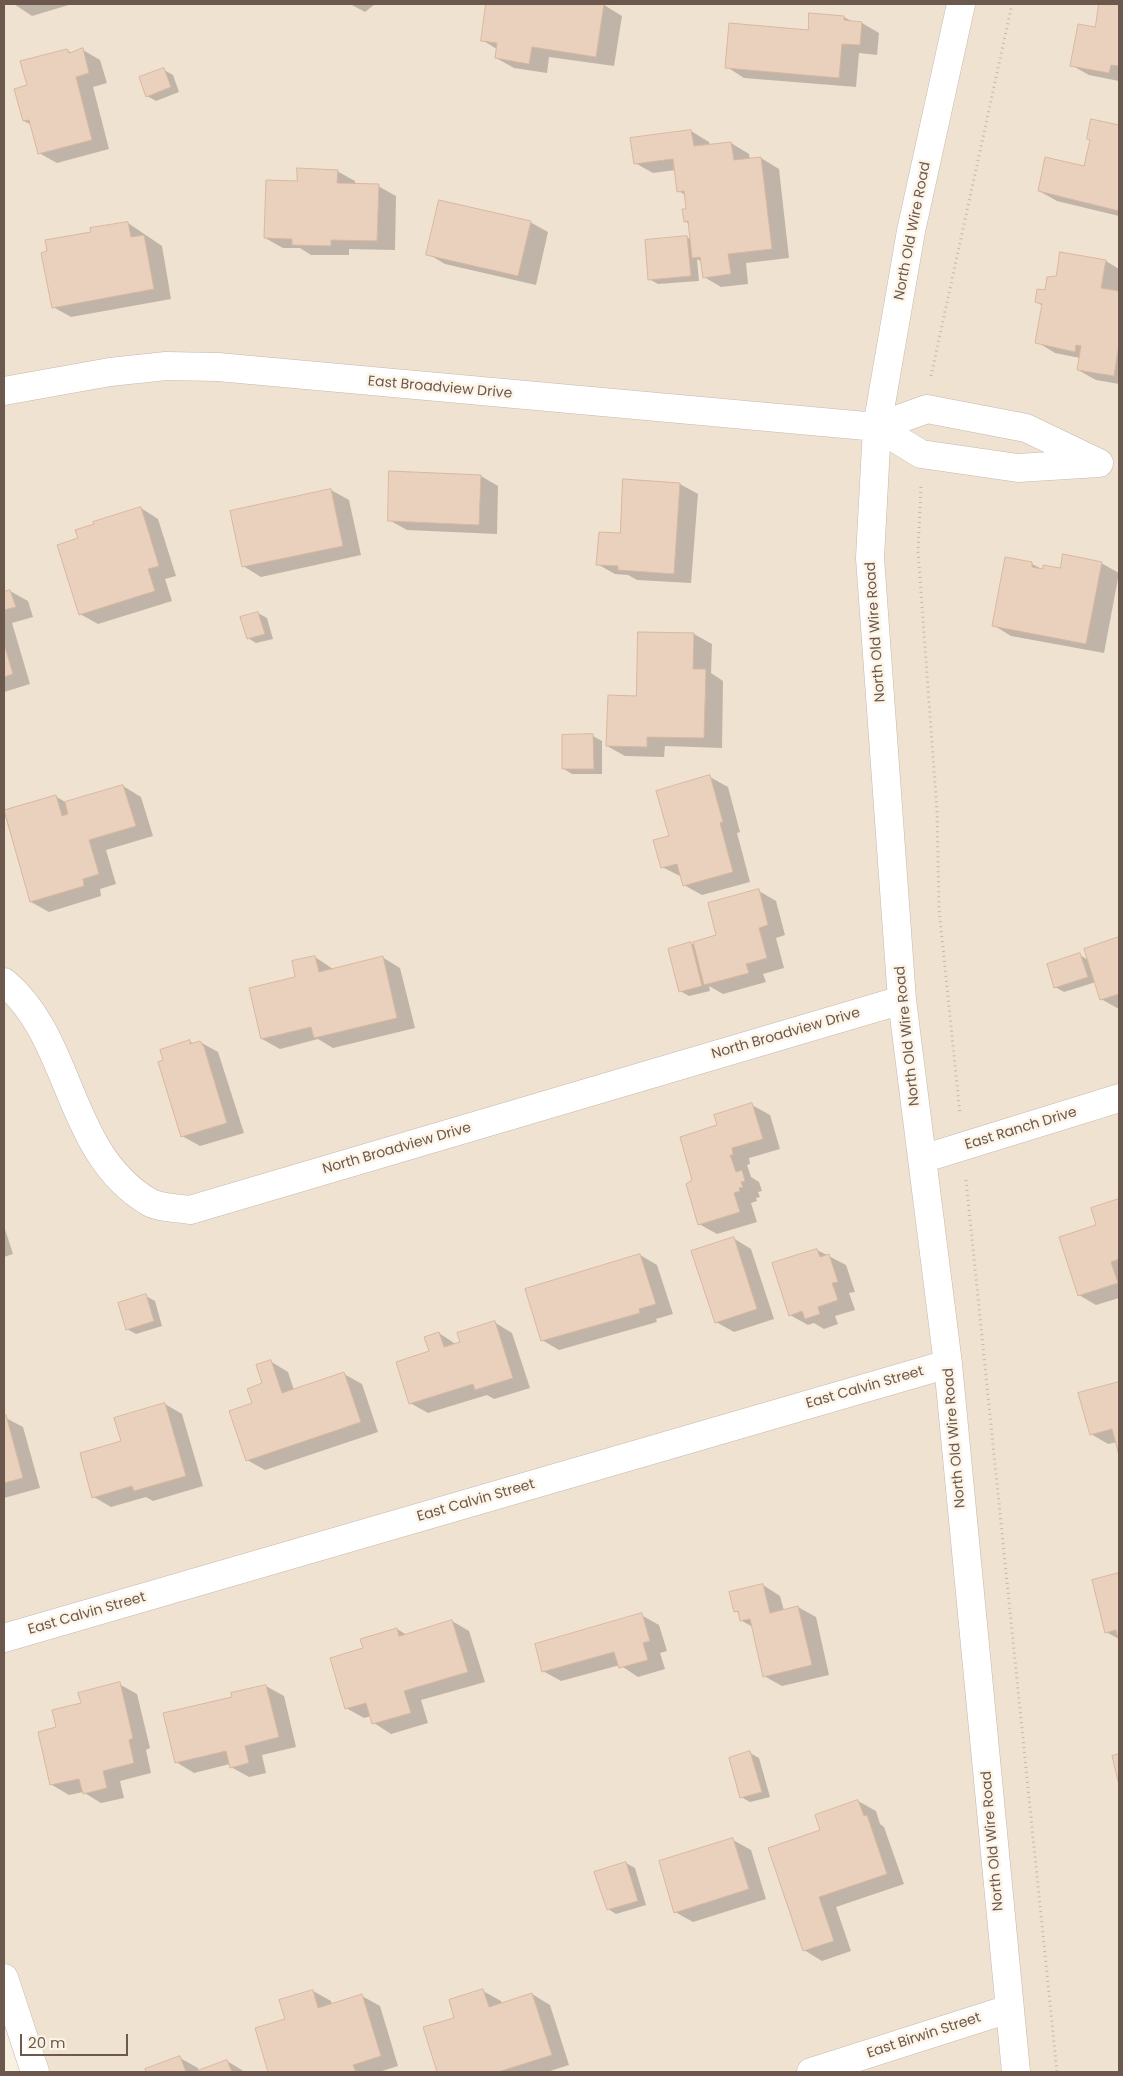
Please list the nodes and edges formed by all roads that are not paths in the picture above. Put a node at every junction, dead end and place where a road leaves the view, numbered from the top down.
1 (961, 4) edge
2 (4, 391) edge
3 (876, 427) junction
4 (1109, 465) edge
5 (4, 982) edge
6 (902, 1000) junction
7 (1119, 1098) edge
8 (922, 1159) junction
9 (948, 1364) junction
10 (4, 1638) edge
11 (4, 1978) edge
12 (1009, 2009) junction
13 (35, 2072) edge
14 (811, 2072) edge
15 (1016, 2072) edge

1 - 3 street, North Old Wire Road
2 - 3 street, East Broadview Drive
3 - 4 street, East Broadview Drive
3 - 4 street, East Broadview Drive
3 - 6 street, North Old Wire Road
5 - 6 street, North Broadview Drive
6 - 8 street, North Old Wire Road
7 - 8 street, East Ranch Drive
8 - 9 street, North Old Wire Road
9 - 10 street, East Calvin Street
9 - 12 street, North Old Wire Road
11 - 13 street
12 - 14 street, East Birwin Street
12 - 15 street, North Old Wire Road

